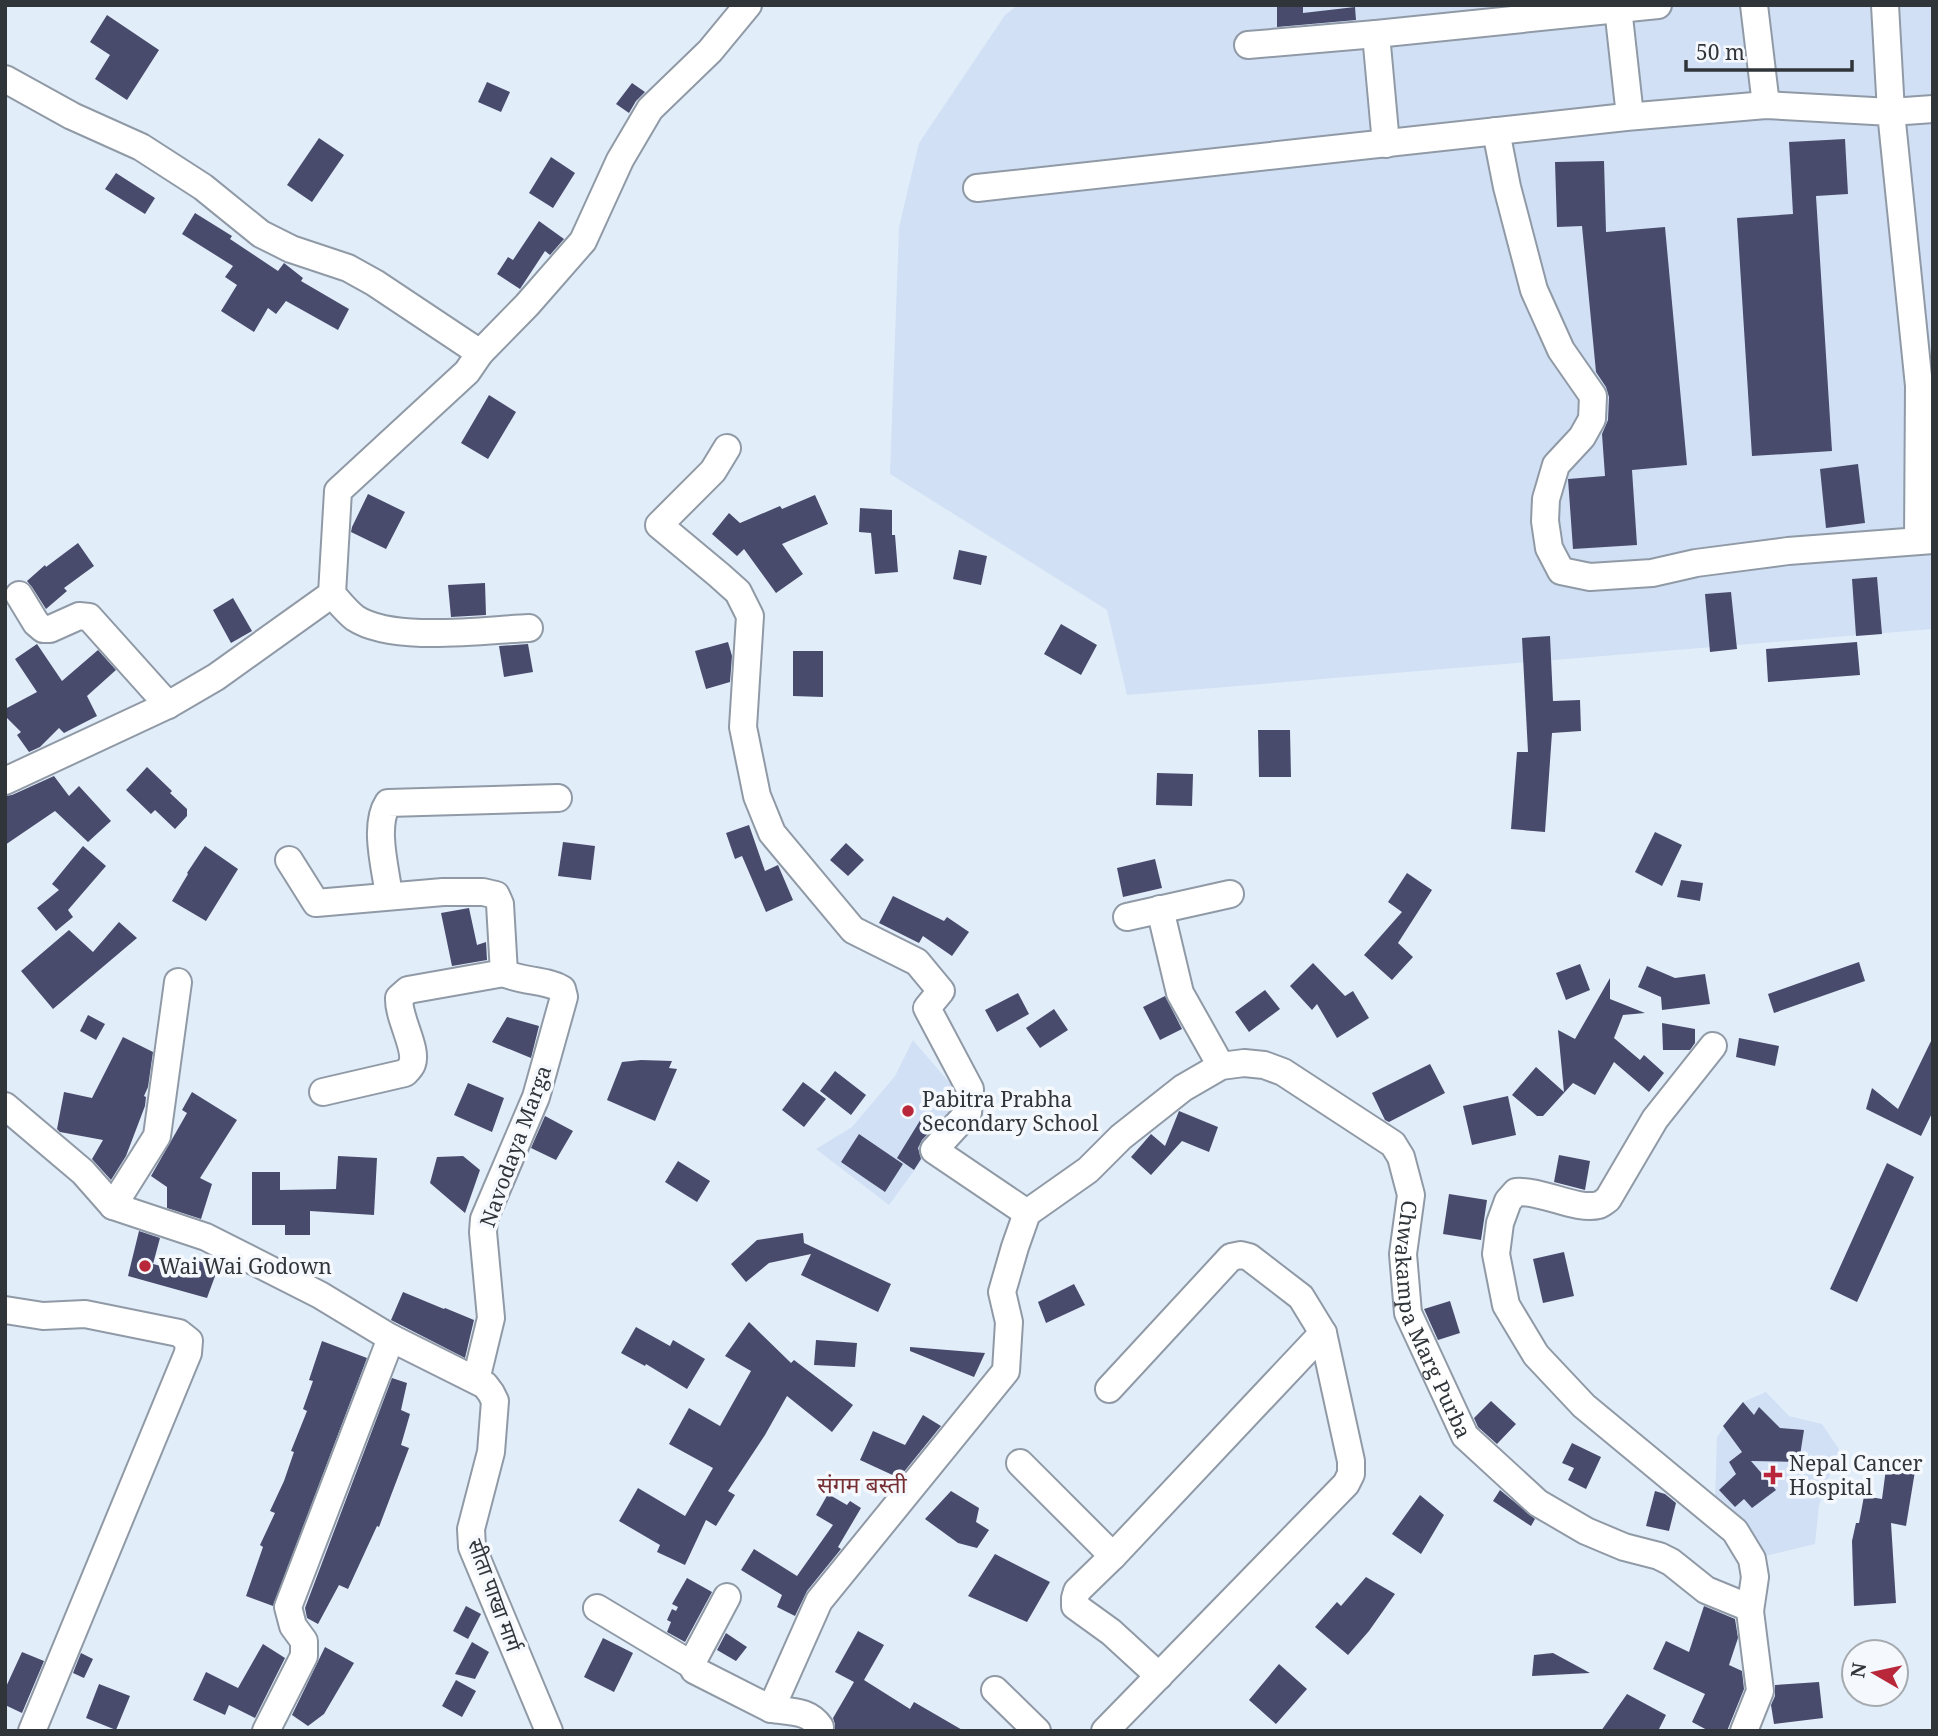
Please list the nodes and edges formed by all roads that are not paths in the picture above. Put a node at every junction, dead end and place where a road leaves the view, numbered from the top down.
1 (748, 5) edge
2 (1658, 5) edge
3 (1754, 5) edge
4 (1885, 5) edge
5 (1618, 8) junction
6 (1376, 34) junction
7 (1248, 45) dead end
8 (5, 79) edge
9 (1766, 105) junction
10 (1933, 109) edge
11 (1891, 113) junction
12 (1630, 116) junction
13 (1496, 131) junction
14 (1386, 144) junction
15 (977, 188) dead end
16 (480, 353) junction
17 (727, 448) dead end
18 (1925, 540) edge
19 (19, 594) dead end
20 (332, 594) junction
21 (529, 628) dead end
22 (167, 705) junction
23 (5, 781) edge
24 (558, 798) dead end
25 (289, 860) dead end
26 (1230, 894) dead end
27 (389, 897) junction
28 (1160, 909) junction
29 (1127, 917) dead end
30 (505, 973) junction
31 (178, 982) dead end
32 (1713, 1046) dead end
33 (1221, 1066) junction
34 (323, 1092) dead end
35 (5, 1106) edge
36 (113, 1206) junction
37 (1027, 1213) junction
38 (5, 1310) edge
39 (1323, 1333) junction
40 (391, 1338) junction
41 (476, 1380) junction
42 (1109, 1389) dead end
43 (1020, 1463) dead end
44 (1113, 1556) junction
45 (727, 1597) dead end
46 (597, 1608) dead end
47 (1750, 1611) junction
48 (692, 1665) junction
49 (1158, 1676) junction
50 (995, 1690) dead end
51 (771, 1709) junction
52 (32, 1731) edge
53 (266, 1731) edge
54 (549, 1731) edge
55 (819, 1731) edge
56 (1037, 1731) edge
57 (1105, 1731) edge
58 (1744, 1731) edge

1 - 16 street
2 - 5 street
3 - 9 street
4 - 11 street
5 - 6 street
5 - 12 street
6 - 7 street
6 - 14 street
8 - 16 street
9 - 11 street
9 - 12 street
10 - 11 street
11 - 18 street
12 - 13 street
13 - 14 street
13 - 18 street
14 - 15 street
16 - 20 street
17 - 37 street
19 - 22 street
20 - 21 street
20 - 22 street
22 - 23 street
24 - 27 street
25 - 27 street
26 - 28 street
27 - 30 street
28 - 29 street
28 - 33 street
30 - 34 street
30 - 41 street, Navodaya Marga
31 - 36 street
32 - 47 street
33 - 37 street, Chwakampa Marg Purba
33 - 47 street, Chwakampa Marg Purba
35 - 36 street
36 - 40 street
37 - 51 street
38 - 52 street
39 - 42 street
39 - 44 street
39 - 49 street
40 - 41 street
40 - 53 street
41 - 54 street, सीता पाखा मार्ग
43 - 44 street
44 - 49 street
45 - 48 street
46 - 48 street
47 - 58 street
48 - 51 street
49 - 57 street
50 - 56 street
51 - 55 street

